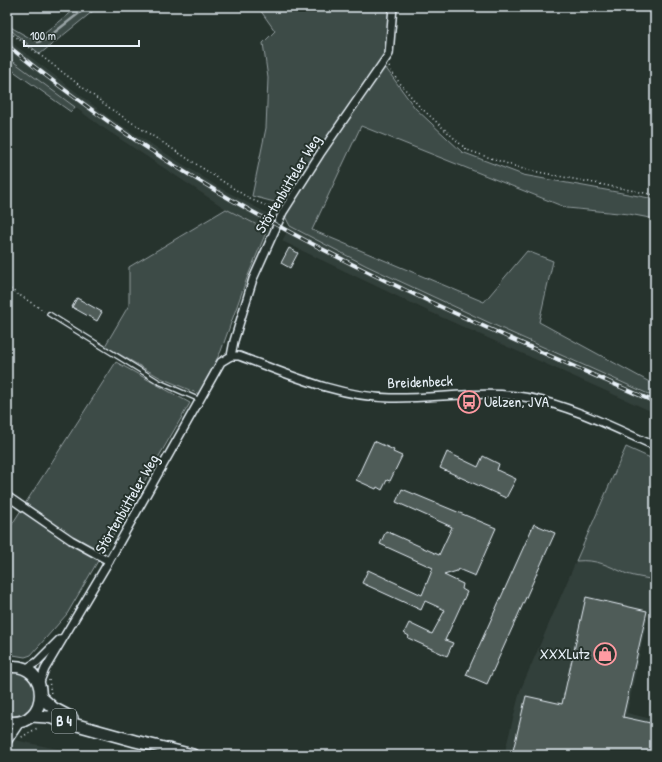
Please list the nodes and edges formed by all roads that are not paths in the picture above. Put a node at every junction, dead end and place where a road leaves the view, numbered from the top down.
1 (394, 7) edge
2 (49, 314) road end
3 (231, 356) junction
4 (201, 400) junction
5 (655, 446) edge
6 (7, 496) edge
7 (109, 561) junction
8 (75, 620) junction
9 (7, 666) edge
10 (25, 669) junction
11 (39, 684) junction
12 (41, 697) junction
13 (26, 719) junction
14 (7, 722) edge
15 (96, 730) junction
16 (7, 742) edge
17 (194, 752) edge

1 - 3 street, Störtenbütteler Weg
2 - 4 lane
3 - 4 street, Störtenbütteler Weg
3 - 5 street, Breidenbeck
4 - 7 street, Störtenbütteler Weg
6 - 7 street
7 - 8 street, Störtenbütteler Weg
8 - 10 street, Störtenbütteler Weg
8 - 11 street, Störtenbütteler Weg
9 - 10 main road
10 - 11 main road
11 - 12 main road
12 - 13 main road
12 - 15 main road, B 4
13 - 14 main road
13 - 15 main road, B 4
13 - 16 street
15 - 17 main road, B 4

